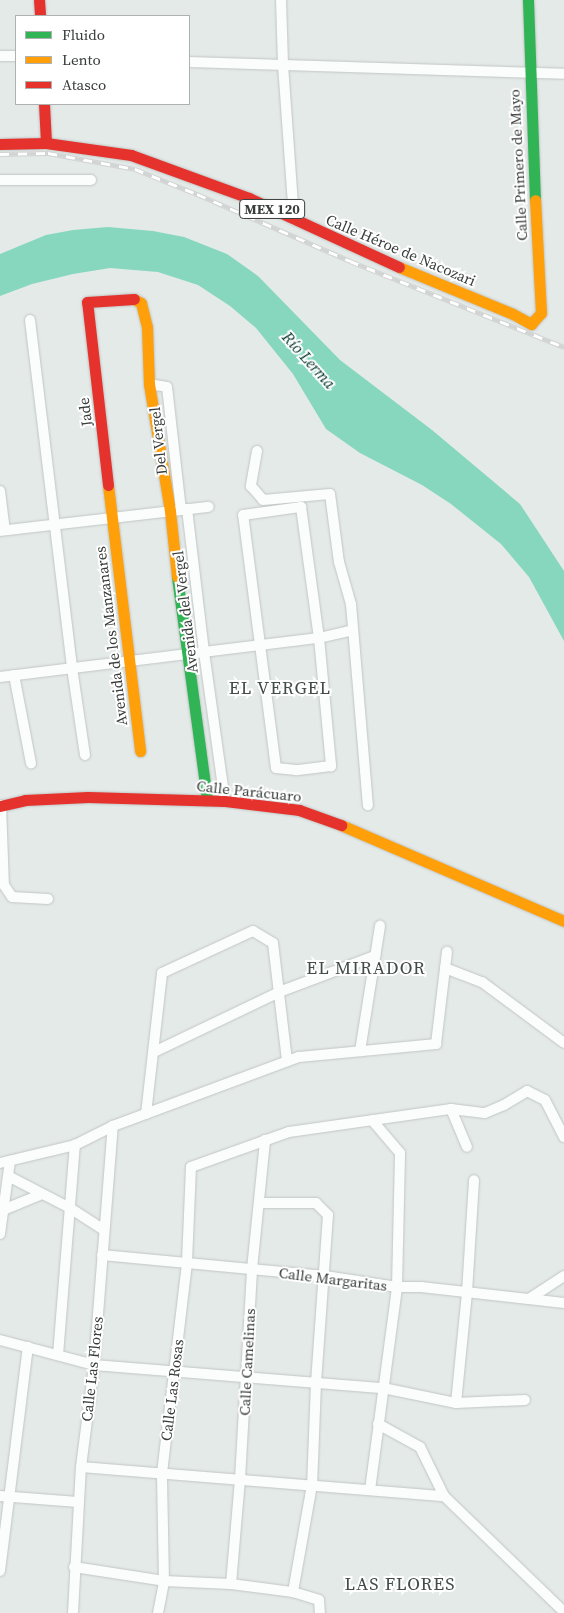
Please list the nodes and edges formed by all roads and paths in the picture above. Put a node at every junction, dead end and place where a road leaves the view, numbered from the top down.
1 (39, 0) edge
2 (281, 0) edge
3 (528, 0) edge
4 (40, 15) edge
5 (0, 56) edge
6 (15, 56) edge
7 (190, 62) edge
8 (283, 65) junction
9 (529, 73) junction
10 (564, 74) edge
11 (44, 105) edge
12 (46, 143) junction
13 (0, 144) edge
14 (0, 180) edge
15 (91, 180) dead end
16 (294, 220) junction
17 (87, 302) joint
18 (30, 320) dead end
19 (531, 324) joint
20 (149, 384) junction
21 (257, 451) dead end
22 (0, 491) edge
23 (209, 507) dead end
24 (179, 510) junction
25 (113, 518) junction
26 (56, 524) junction
27 (3, 530) edge
28 (352, 630) junction
29 (318, 638) junction
30 (260, 645) junction
31 (204, 652) junction
32 (186, 654) junction
33 (128, 661) junction
34 (72, 668) junction
35 (14, 675) junction
36 (0, 677) edge
37 (140, 750) dead end
38 (85, 755) dead end
39 (31, 762) dead end
40 (207, 800) junction
41 (226, 800) junction
42 (368, 804) dead end
43 (0, 805) edge
44 (48, 900) dead end
45 (564, 921) edge
46 (380, 926) dead end
47 (447, 952) dead end
48 (374, 956) junction
49 (445, 968) junction
50 (279, 992) junction
51 (564, 1043) edge
52 (360, 1051) junction
53 (154, 1052) junction
54 (287, 1061) junction
55 (451, 1110) junction
56 (146, 1114) junction
57 (372, 1120) junction
58 (113, 1126) junction
59 (564, 1137) edge
60 (265, 1140) junction
61 (75, 1145) junction
62 (467, 1147) dead end
63 (5, 1162) edge
64 (8, 1176) junction
65 (474, 1180) dead end
66 (42, 1194) junction
67 (260, 1203) junction
68 (70, 1208) junction
69 (3, 1210) junction
70 (104, 1230) junction
71 (0, 1234) edge
72 (102, 1255) junction
73 (187, 1262) junction
74 (252, 1270) junction
75 (325, 1276) junction
76 (564, 1276) edge
77 (396, 1287) junction
78 (467, 1292) junction
79 (529, 1299) junction
80 (564, 1304) edge
81 (0, 1340) edge
82 (28, 1347) junction
83 (58, 1355) junction
84 (94, 1365) junction
85 (174, 1371) junction
86 (246, 1377) junction
87 (316, 1383) junction
88 (383, 1388) junction
89 (525, 1400) dead end
90 (456, 1403) junction
91 (378, 1424) junction
92 (81, 1467) junction
93 (162, 1473) junction
94 (240, 1479) junction
95 (312, 1485) junction
96 (370, 1490) junction
97 (5, 1496) edge
98 (444, 1496) junction
99 (78, 1502) junction
100 (74, 1567) junction
101 (0, 1571) edge
102 (164, 1581) junction
103 (231, 1584) junction
104 (293, 1592) junction
105 (564, 1612) edge
106 (73, 1613) edge
107 (158, 1613) edge
108 (320, 1613) edge

1 - 4 main road
2 - 8 street
3 - 9 main road, Calle Primero de Mayo / MEX 120
5 - 6 street
7 - 8 street
8 - 9 street
8 - 16 street
9 - 10 street
9 - 19 main road, Calle Primero de Mayo / MEX 120
11 - 12 main road
12 - 13 main road, Calle Héroe de Nacozari / MEX 120
12 - 16 main road, Calle Héroe de Nacozari / MEX 120
14 - 15 street
16 - 19 main road, Calle Héroe de Nacozari / MEX 120
17 - 20 main road, Del Vergel
17 - 25 main road, Jade
18 - 26 street
20 - 24 main road, Del Vergel
20 - 24 street, Del Vergel
21 - 28 street
22 - 27 street
23 - 24 street
24 - 25 street
24 - 31 street, Avenida del Vergel
24 - 32 main road, Avenida del Vergel
25 - 26 street
25 - 33 main road, Avenida de los Manzanares
26 - 27 street
26 - 34 street
28 - 29 street
28 - 42 street
29 - 30 street
29 - 30 street
29 - 30 street
30 - 31 street
31 - 32 street
31 - 41 street, Avenida del Vergel
32 - 33 street
32 - 40 main road, Avenida del Vergel
33 - 34 street
33 - 37 main road, Avenida de los Manzanares
34 - 35 street
34 - 38 street
35 - 36 street
35 - 39 street
40 - 41 main road, Calle Parácuaro
40 - 43 main road, Calle Parácuaro
41 - 45 main road, Calle Parácuaro
43 - 44 street
46 - 48 street
47 - 49 street
48 - 50 street
48 - 52 street
49 - 51 street
49 - 52 street
50 - 53 street
50 - 53 street
50 - 54 street
52 - 54 street
53 - 56 street
54 - 56 street
55 - 57 street
55 - 59 street
55 - 62 street
56 - 58 street
57 - 60 street
57 - 77 street
58 - 61 street
58 - 70 street, Calle Las Flores
60 - 67 street, Calle Camelinas
60 - 73 street, Calle Las Rosas
61 - 63 street
61 - 68 street
63 - 64 street
64 - 66 street
64 - 69 street
65 - 78 street
66 - 68 street
66 - 69 street
67 - 74 street, Calle Camelinas
67 - 75 street
68 - 70 street
68 - 83 street
69 - 71 street
70 - 72 street, Calle Las Flores
72 - 73 street, Calle Margaritas
72 - 84 street, Calle Las Flores
73 - 74 street, Calle Margaritas
73 - 85 street, Calle Las Rosas
74 - 75 street, Calle Margaritas
74 - 86 street, Calle Camelinas
75 - 77 street, Calle Margaritas
75 - 87 street
76 - 79 street
77 - 78 street, Calle Margaritas
77 - 88 street
78 - 79 street, Calle Margaritas
78 - 90 street
79 - 80 street, Calle Margaritas
81 - 82 street
82 - 83 street
82 - 97 street
83 - 84 street
84 - 85 street
84 - 92 street, Calle Las Flores
85 - 86 street
85 - 93 street, Calle Las Rosas
86 - 87 street
86 - 94 street, Calle Camelinas
87 - 88 street
87 - 95 street
88 - 90 street
88 - 91 street
89 - 90 street
91 - 96 street
91 - 98 street
92 - 93 street
92 - 99 street, Calle Las Flores
93 - 94 street
93 - 102 street, Calle Las Rosas
94 - 95 street
94 - 103 street, Calle Camelinas
95 - 96 street
95 - 104 street
96 - 98 street
97 - 99 street
97 - 101 street
98 - 105 street
99 - 100 street, Calle Las Flores
100 - 102 street
100 - 106 street, Calle Las Flores
102 - 103 street
102 - 107 street, Calle Las Rosas
103 - 104 street
104 - 108 street

